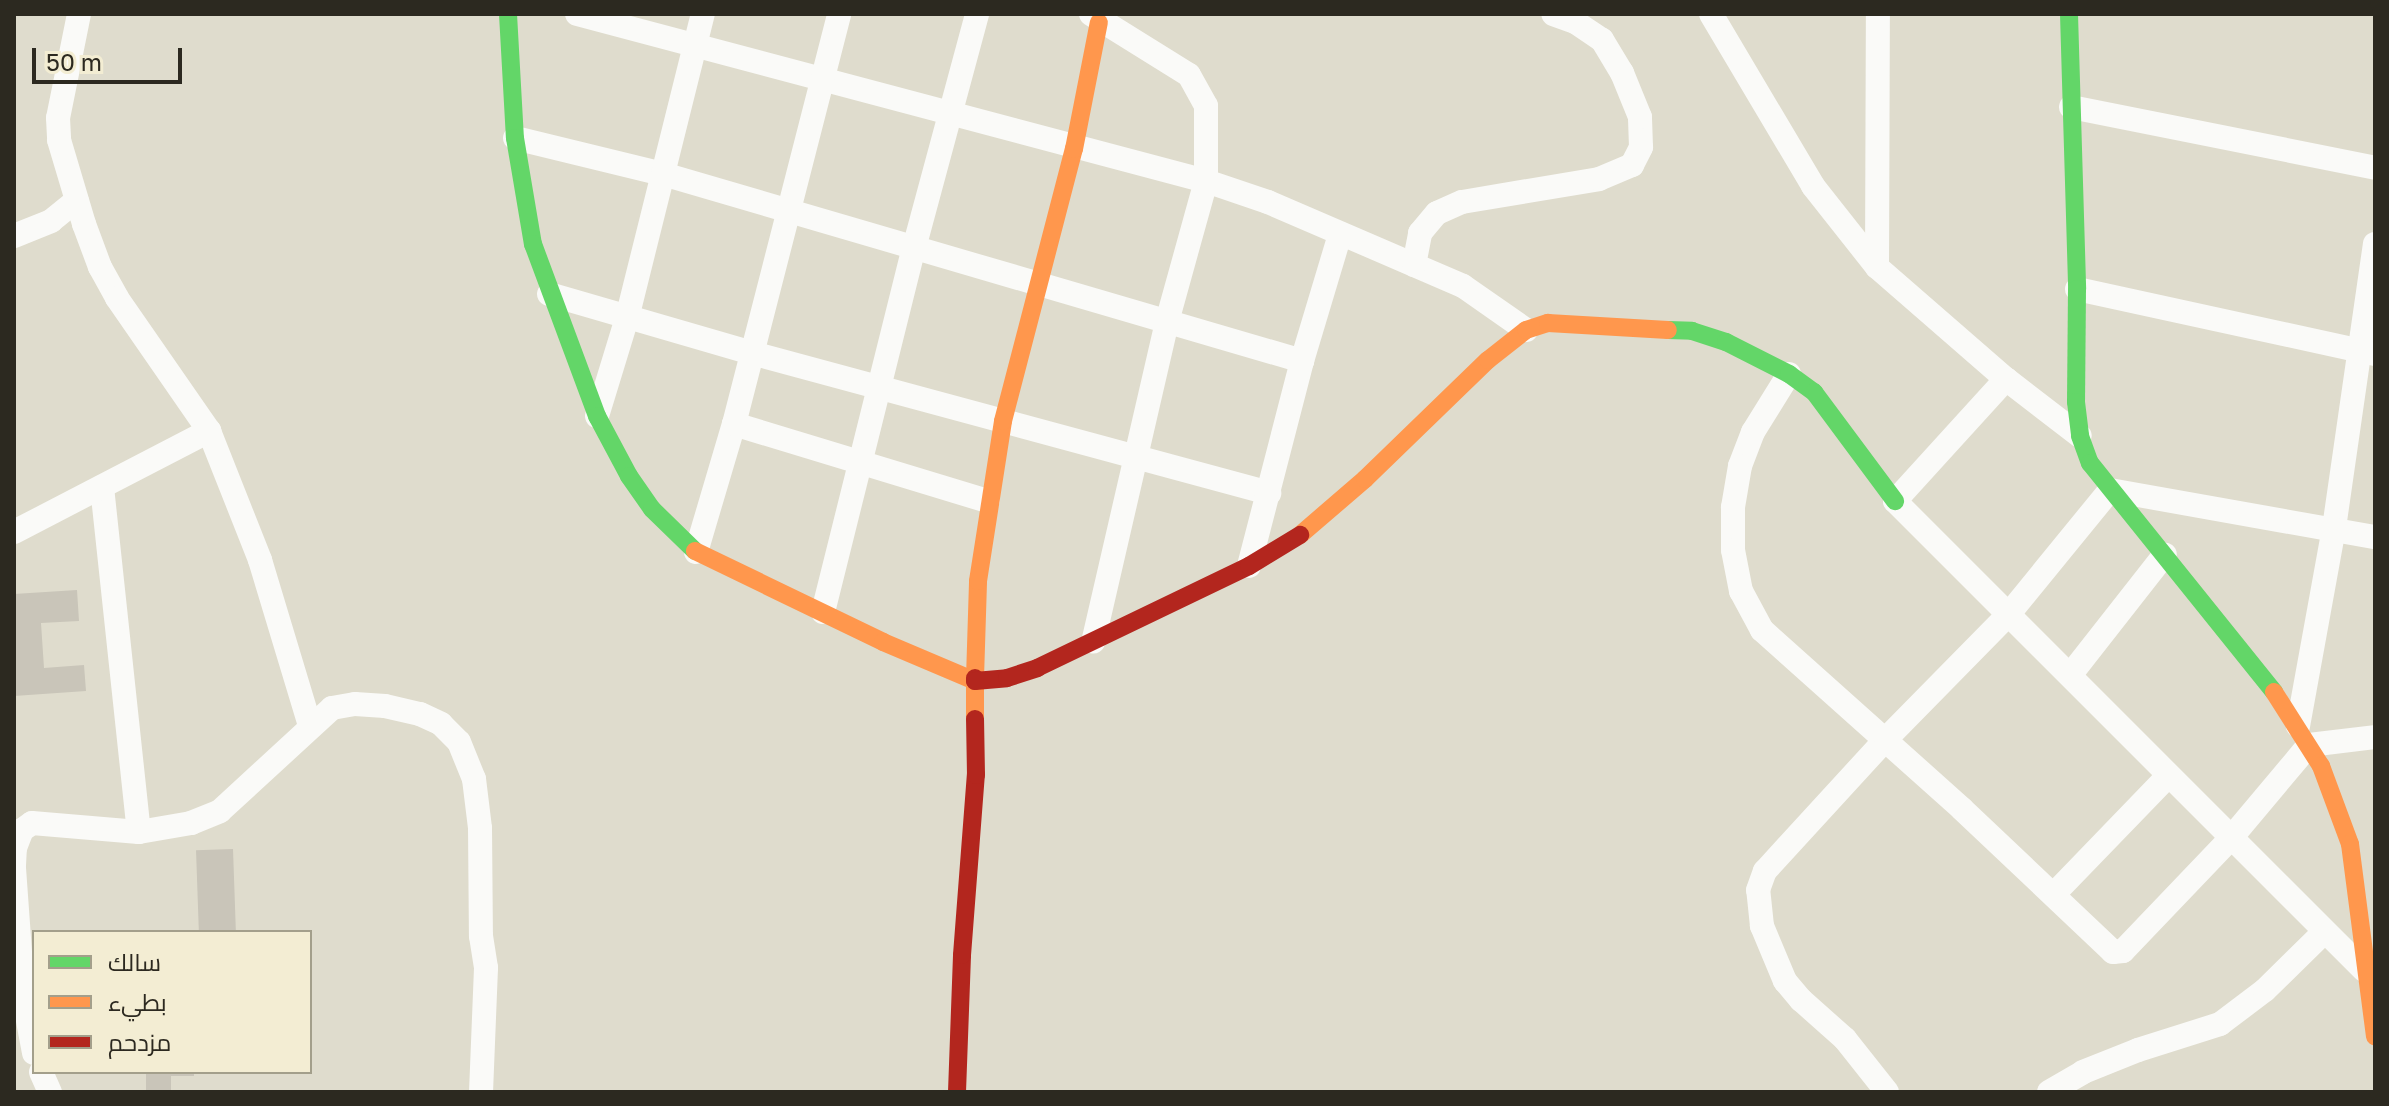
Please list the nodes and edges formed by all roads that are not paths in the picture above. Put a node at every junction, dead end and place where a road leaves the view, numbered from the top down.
1 (79, 14) edge
2 (508, 14) edge
3 (577, 14) edge
4 (703, 14) edge
5 (839, 14) edge
6 (977, 14) edge
7 (1553, 14) edge
8 (1711, 14) edge
9 (1878, 14) edge
10 (2069, 14) edge
11 (1095, 18) edge
12 (695, 45) junction
13 (820, 82) junction
14 (2071, 107) junction
15 (949, 113) junction
16 (515, 138) junction
17 (1074, 149) junction
18 (2375, 168) edge
19 (663, 174) junction
20 (1206, 181) junction
21 (77, 200) junction
22 (789, 213) junction
23 (1340, 234) junction
24 (14, 236) edge
25 (2375, 244) edge
26 (914, 248) junction
27 (1414, 265) junction
28 (1877, 267) junction
29 (1038, 285) junction
30 (2077, 289) junction
31 (549, 294) junction
32 (627, 318) junction
33 (1167, 322) junction
34 (1526, 330) junction
35 (2368, 352) edge
36 (752, 353) junction
37 (1302, 361) junction
38 (1789, 374) junction
39 (2006, 379) junction
40 (882, 388) junction
41 (597, 416) junction
42 (1003, 421) junction
43 (734, 424) junction
44 (209, 431) junction
45 (2080, 436) junction
46 (1135, 456) junction
47 (863, 463) junction
48 (102, 487) junction
49 (2110, 490) junction
50 (1269, 493) junction
51 (988, 501) junction
52 (1895, 501) junction
53 (2334, 528) junction
54 (14, 532) edge
55 (2375, 537) edge
56 (696, 552) junction
57 (2165, 554) junction
58 (1249, 566) junction
59 (823, 612) junction
60 (2008, 615) junction
61 (1093, 642) junction
62 (2071, 674) junction
63 (975, 681) junction
64 (310, 726) junction
65 (2304, 736) junction
66 (2375, 737) edge
67 (1886, 739) junction
68 (2169, 775) junction
69 (139, 832) junction
70 (16, 836) edge
71 (2231, 838) junction
72 (14, 866) edge
73 (2054, 894) junction
74 (2324, 932) junction
75 (2364, 970) junction
76 (2375, 1036) edge
77 (32, 1042) edge
78 (2087, 1082) edge
79 (481, 1092) edge
80 (957, 1092) edge
81 (1887, 1092) edge
82 (2049, 1092) edge

1 - 21 street
2 - 16 street
3 - 12 street
4 - 12 street
5 - 13 street
6 - 15 street
7 - 27 street
8 - 28 street
9 - 28 street
10 - 14 street
11 - 17 street
11 - 20 street
12 - 13 street
12 - 19 street
13 - 15 street
13 - 22 street
14 - 18 street
14 - 30 street
15 - 17 street
15 - 26 street
16 - 19 street
16 - 31 street
17 - 20 street
17 - 29 street
19 - 22 street
19 - 32 street
20 - 23 street
20 - 33 street
21 - 24 street
21 - 44 street
22 - 26 street
22 - 36 street
23 - 27 street
23 - 37 street
25 - 35 street
26 - 29 street
26 - 40 street
27 - 34 street
28 - 39 street
29 - 33 street
29 - 42 street
30 - 35 street
30 - 45 street
31 - 32 street
31 - 41 street
32 - 36 street
32 - 41 street
33 - 37 street
33 - 46 street
34 - 38 street
34 - 58 street
35 - 53 street
36 - 40 street
36 - 43 street
37 - 50 street
38 - 52 street
38 - 67 street
39 - 45 street
39 - 52 street
40 - 42 street
40 - 47 street
41 - 56 street
42 - 46 street
42 - 51 street
43 - 47 street
43 - 56 street
44 - 48 street
44 - 64 street
45 - 49 street
46 - 50 street
46 - 61 street
47 - 51 street
47 - 59 street
48 - 54 street
48 - 69 street
49 - 53 street
49 - 57 street
49 - 60 street
50 - 58 street
51 - 63 street
52 - 60 street
53 - 55 street
53 - 65 street
56 - 59 street
57 - 62 street
57 - 65 street
58 - 61 street
59 - 63 street
60 - 62 street
60 - 67 street
61 - 63 street
62 - 68 street
63 - 80 street
64 - 69 street
64 - 79 street
65 - 66 street
65 - 71 street
65 - 75 street
67 - 73 street
67 - 81 street
68 - 71 street
68 - 73 street
69 - 70 street
70 - 72 street
71 - 73 street
71 - 74 street
72 - 77 street
74 - 75 street
74 - 78 street
75 - 76 street
78 - 82 street

